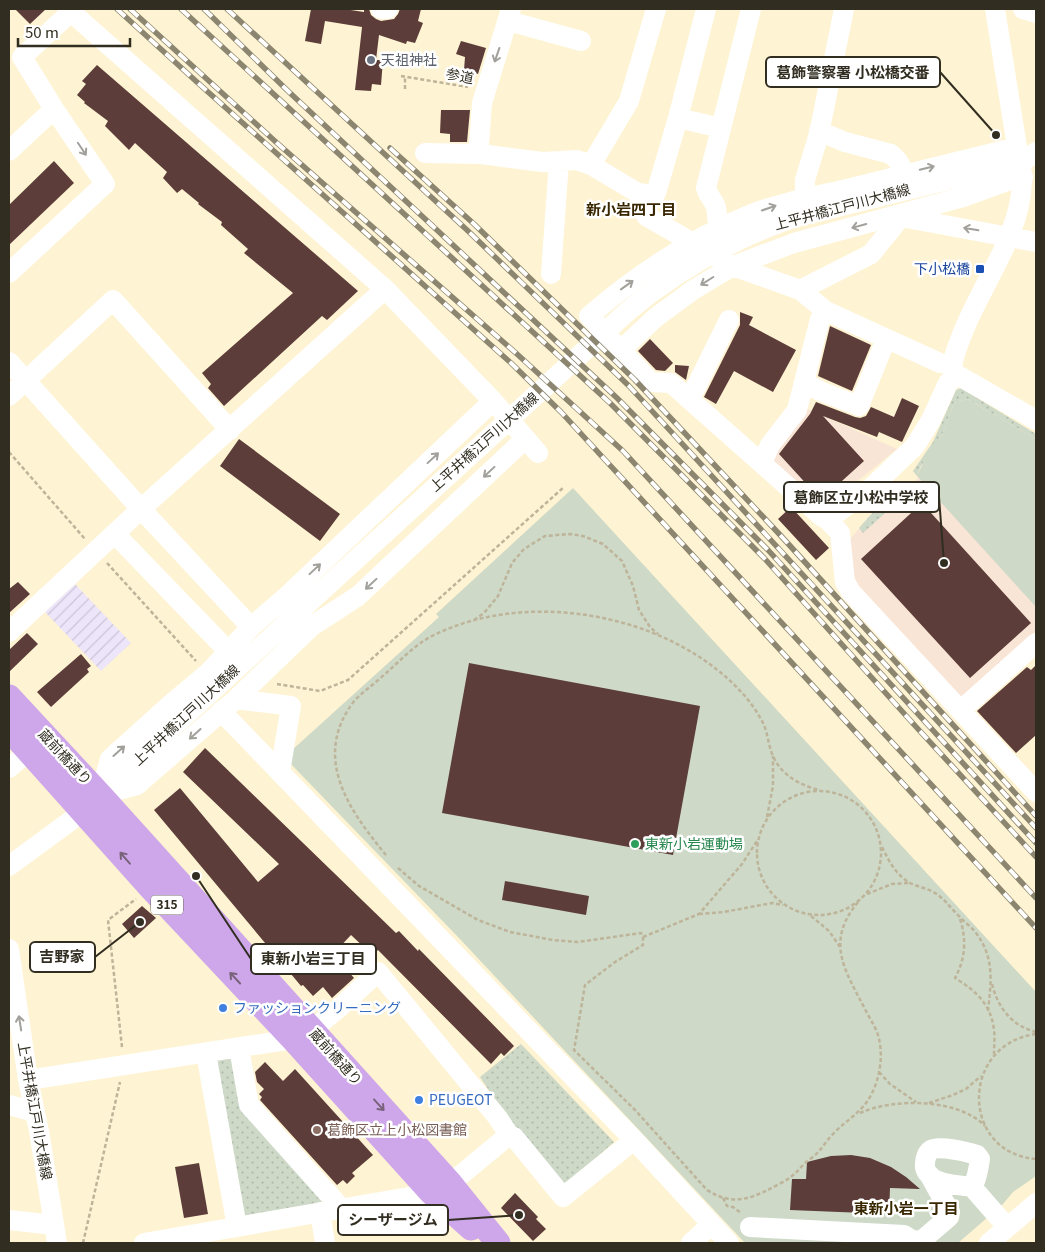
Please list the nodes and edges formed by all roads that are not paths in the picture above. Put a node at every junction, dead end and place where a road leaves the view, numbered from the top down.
1 (380, 9) edge
2 (388, 9) edge
3 (656, 9) edge
4 (706, 9) edge
5 (751, 9) edge
6 (844, 9) edge
7 (995, 9) edge
8 (1023, 9) edge
9 (1036, 13) edge
10 (510, 15) edge
11 (581, 41) dead end
12 (54, 109) junction
13 (678, 118) junction
14 (721, 128) junction
15 (819, 131) junction
16 (9, 151) edge
17 (425, 153) dead end
18 (481, 154) junction
19 (1024, 159) edge
20 (559, 161) junction
21 (591, 165) junction
22 (904, 174) junction
23 (638, 193) junction
24 (805, 198) junction
25 (897, 217) junction
26 (720, 229) junction
27 (1009, 237) junction
28 (693, 242) junction
29 (1036, 242) edge
30 (733, 266) junction
31 (9, 273) edge
32 (551, 274) dead end
33 (385, 289) junction
34 (800, 290) junction
35 (826, 311) junction
36 (730, 320) dead end
37 (886, 339) junction
38 (621, 350) junction
39 (9, 362) edge
40 (955, 370) junction
41 (26, 381) junction
42 (804, 382) junction
43 (9, 396) edge
44 (690, 399) junction
45 (493, 401) junction
46 (1036, 420) edge
47 (230, 430) junction
48 (762, 463) junction
49 (141, 509) junction
50 (828, 520) junction
51 (115, 534) junction
52 (287, 596) junction
53 (250, 626) junction
54 (312, 626) junction
55 (9, 632) edge
56 (1035, 648) edge
57 (228, 651) junction
58 (9, 697) edge
59 (228, 705) junction
60 (961, 710) junction
61 (9, 729) edge
62 (28, 751) junction
63 (9, 768) edge
64 (280, 772) junction
65 (1036, 792) edge
66 (92, 803) junction
67 (9, 866) edge
68 (9, 949) edge
69 (302, 1034) junction
70 (239, 1048) junction
71 (206, 1053) junction
72 (28, 1080) junction
73 (9, 1105) edge
74 (35, 1112) junction
75 (509, 1135) junction
76 (634, 1140) junction
77 (930, 1176) junction
78 (972, 1187) junction
79 (440, 1188) junction
80 (1036, 1203) edge
81 (341, 1208) junction
82 (320, 1212) junction
83 (9, 1220) edge
84 (711, 1224) junction
85 (237, 1227) junction
86 (1007, 1227) junction
87 (754, 1233) edge
88 (55, 1234) edge
89 (144, 1243) edge
90 (325, 1243) edge
91 (474, 1243) edge
92 (488, 1243) edge
93 (498, 1243) edge
94 (516, 1243) edge
95 (691, 1243) edge
96 (729, 1243) edge
97 (989, 1243) edge

1 - 2 street
3 - 21 street
4 - 13 street
5 - 14 street
6 - 15 street
7 - 19 street
8 - 9 street
10 - 11 street
10 -> 18 street
12 - 16 street
12 -> 31 street
12 - 33 street
13 - 14 street
13 - 23 street
14 - 26 street
15 - 22 street
15 - 24 street
17 - 18 street
18 - 20 street
22 -> 19 street
19 - 25 street
19 - 27 street
19 - 66 street, 上平井橋江戸川大橋線
20 - 21 street
20 - 32 street
21 - 23 street
22 - 24 street
23 - 28 street
26 -> 24 street
27 -> 25 street
25 -> 30 street
25 - 34 street
26 - 28 street
27 - 29 street
27 - 40 street
28 - 30 street
38 -> 28 street
30 - 34 street
30 -> 38 street
33 - 45 street
33 - 47 street
34 - 35 street
35 - 37 street
35 - 42 street
36 - 44 street
37 - 40 street
37 - 42 street
38 - 44 street
39 - 41 street
40 - 46 street
40 - 50 street
41 - 43 street
41 - 47 street
41 - 49 street
42 - 48 street
44 - 48 street
52 -> 45 street
45 -> 54 street
47 - 49 street
48 - 50 street
49 - 51 street
49 - 53 street
50 - 60 street
51 - 55 street
51 - 57 street
52 - 53 street
52 - 54 street
53 - 57 street
54 - 59 street
56 - 60 street
66 -> 57 street
58 - 66 main road, 蔵前橋通り / 315
59 - 64 street
59 - 64 street
59 -> 66 street
60 - 65 street
61 - 62 main road, 蔵前橋通り / 315
62 - 63 street
62 - 66 main road, 蔵前橋通り / 315
64 - 76 street
66 - 67 street, 上平井橋江戸川大橋線
66 - 69 main road, 蔵前橋通り / 315
72 -> 68 street, 上平井橋江戸川大橋線
69 - 70 street
69 - 75 street
69 - 79 main road, 蔵前橋通り / 315
70 - 71 street
70 - 81 street
71 - 72 street
71 - 85 street
72 - 74 street, 上平井橋江戸川大橋線
73 - 74 street
74 - 88 street, 上平井橋江戸川大橋線
75 - 76 street
75 - 79 street
76 - 84 street
77 - 78 street
77 - 78 street
77 - 87 street
78 - 86 street
79 - 81 street
79 - 91 main road
79 - 92 main road, 蔵前橋通り / 315
79 - 93 main road, 蔵前橋通り / 315
79 - 94 main road
80 - 86 street
81 - 82 street
82 - 85 street
82 - 90 street
83 - 88 street
84 - 95 street
84 - 96 street
85 - 89 street
86 - 97 street

